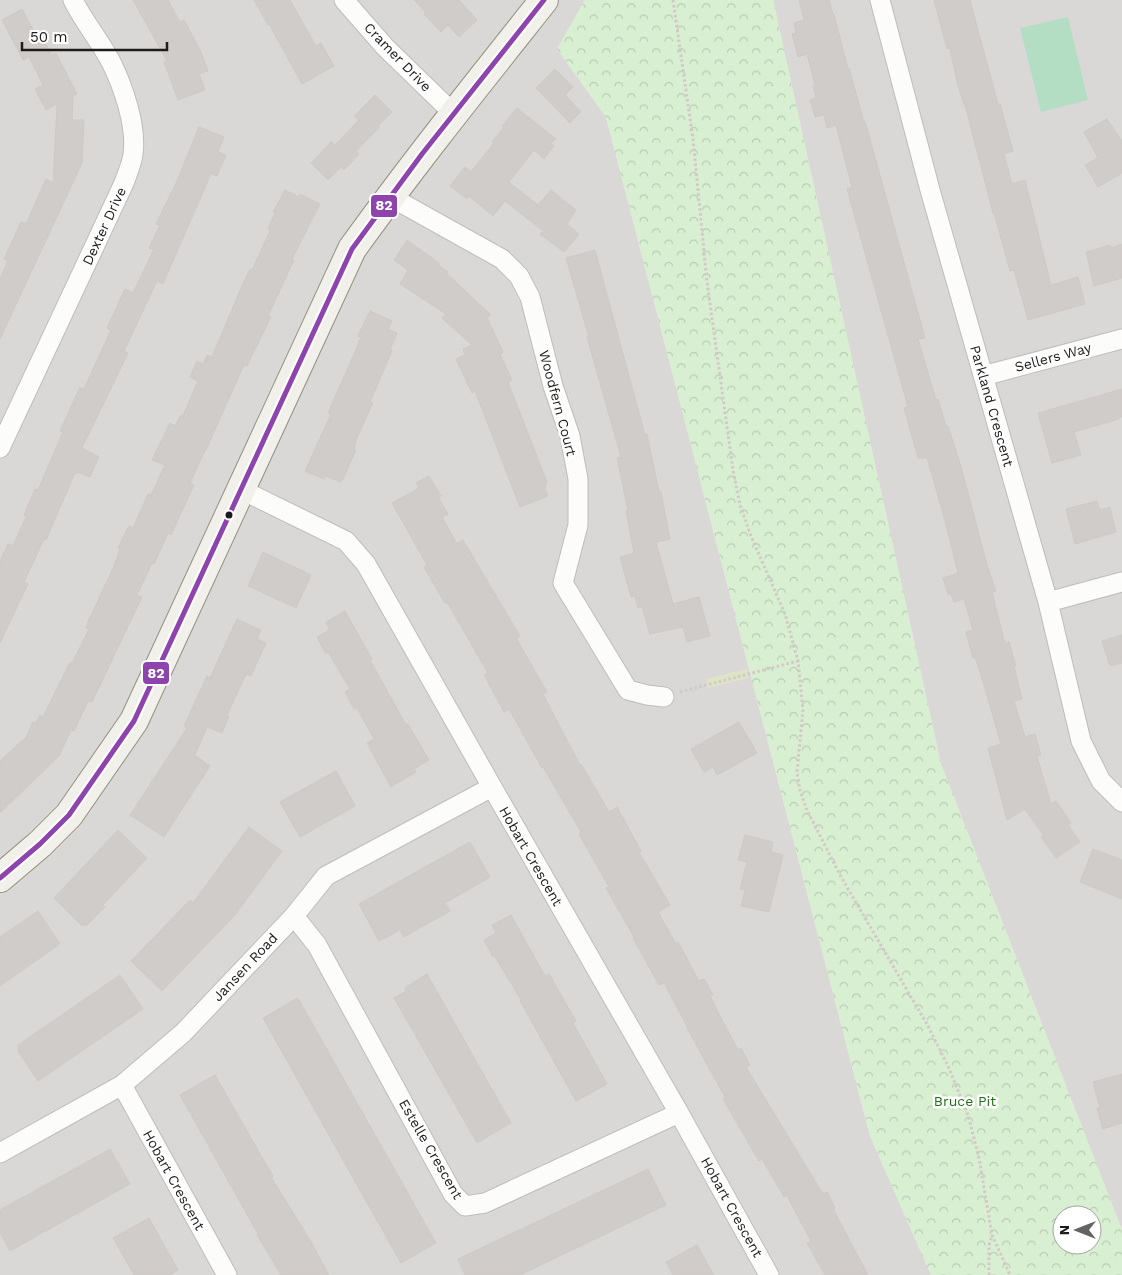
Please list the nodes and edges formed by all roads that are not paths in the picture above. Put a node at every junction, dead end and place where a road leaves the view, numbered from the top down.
1 (73, 0) edge
2 (344, 0) edge
3 (544, 0) edge
4 (880, 0) edge
5 (453, 113) junction
6 (390, 196) junction
7 (1122, 339) edge
8 (983, 376) junction
9 (0, 448) edge
10 (242, 490) junction
11 (1122, 582) edge
12 (1048, 602) junction
13 (664, 697) road end
14 (492, 787) junction
15 (1122, 802) edge
16 (0, 878) edge
17 (294, 916) junction
18 (122, 1084) junction
19 (679, 1113) junction
20 (0, 1153) edge
21 (227, 1275) edge
22 (769, 1275) edge

1 - 9 street, Dexter Drive
2 - 5 street, Cramer Drive
3 - 5 street
4 - 8 street, Parkland Crescent
5 - 6 street
6 - 10 street
6 - 13 street, Woodfern Court
7 - 8 street, Sellers Way
8 - 12 street, Parkland Crescent
10 - 14 street, Hobart Crescent
10 - 16 street
11 - 12 street
12 - 15 street, Parkland Crescent
14 - 17 street, Jansen Road
14 - 19 street, Hobart Crescent
17 - 18 street, Jansen Road
17 - 19 street, Estelle Crescent
18 - 20 street, Jansen Road
18 - 21 street, Hobart Crescent
19 - 22 street, Hobart Crescent

